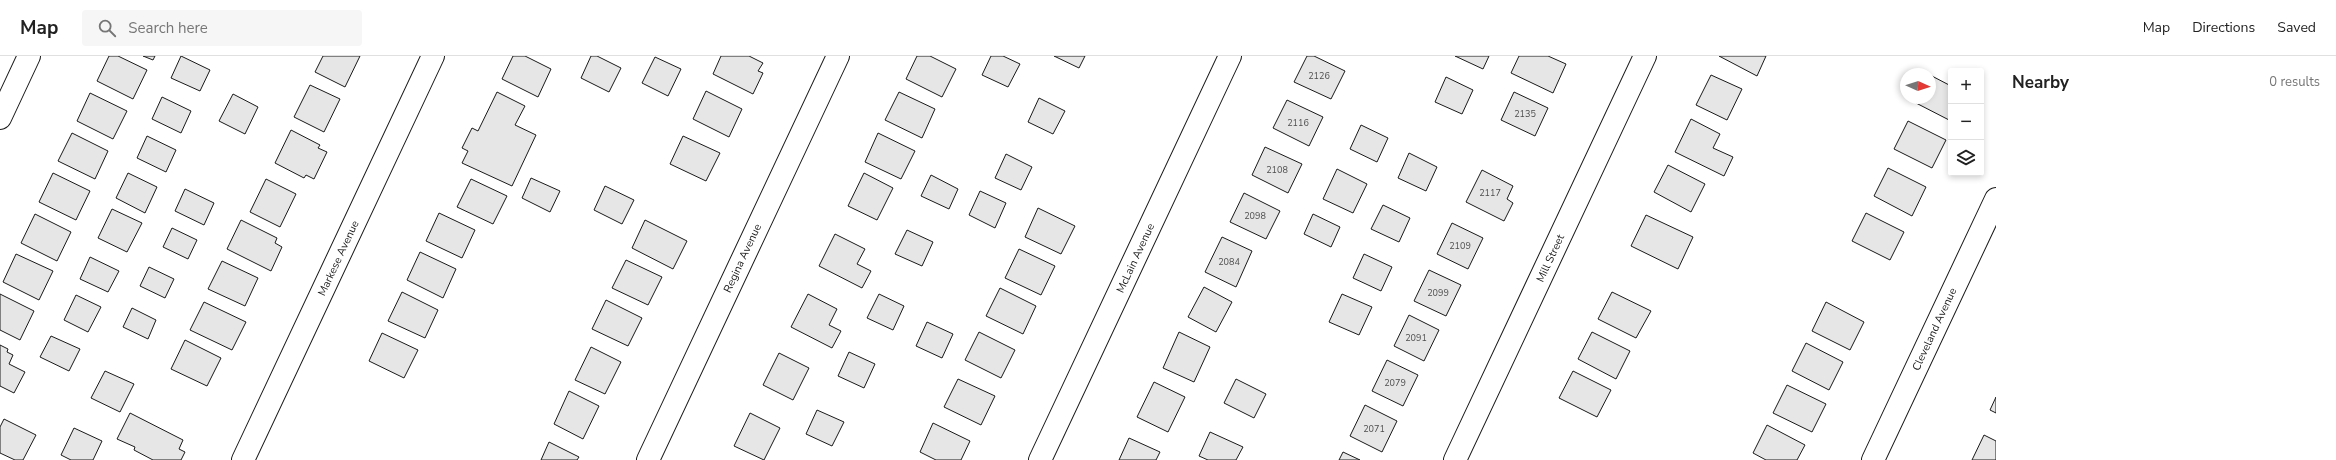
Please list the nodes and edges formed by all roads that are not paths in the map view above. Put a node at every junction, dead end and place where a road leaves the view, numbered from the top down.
1 (29, 56) edge
2 (432, 56) edge
3 (838, 56) edge
4 (1230, 56) edge
5 (1645, 56) edge
6 (0, 118) edge
7 (1996, 199) edge
8 (243, 460) edge
9 (648, 460) edge
10 (1040, 460) edge
11 (1455, 460) edge
12 (1873, 460) edge

1 - 6 street
2 - 8 street, Markese Avenue
3 - 9 street, Regina Avenue
4 - 10 street, McLain Avenue
5 - 11 street, Mill Street
7 - 12 street, Cleveland Avenue

